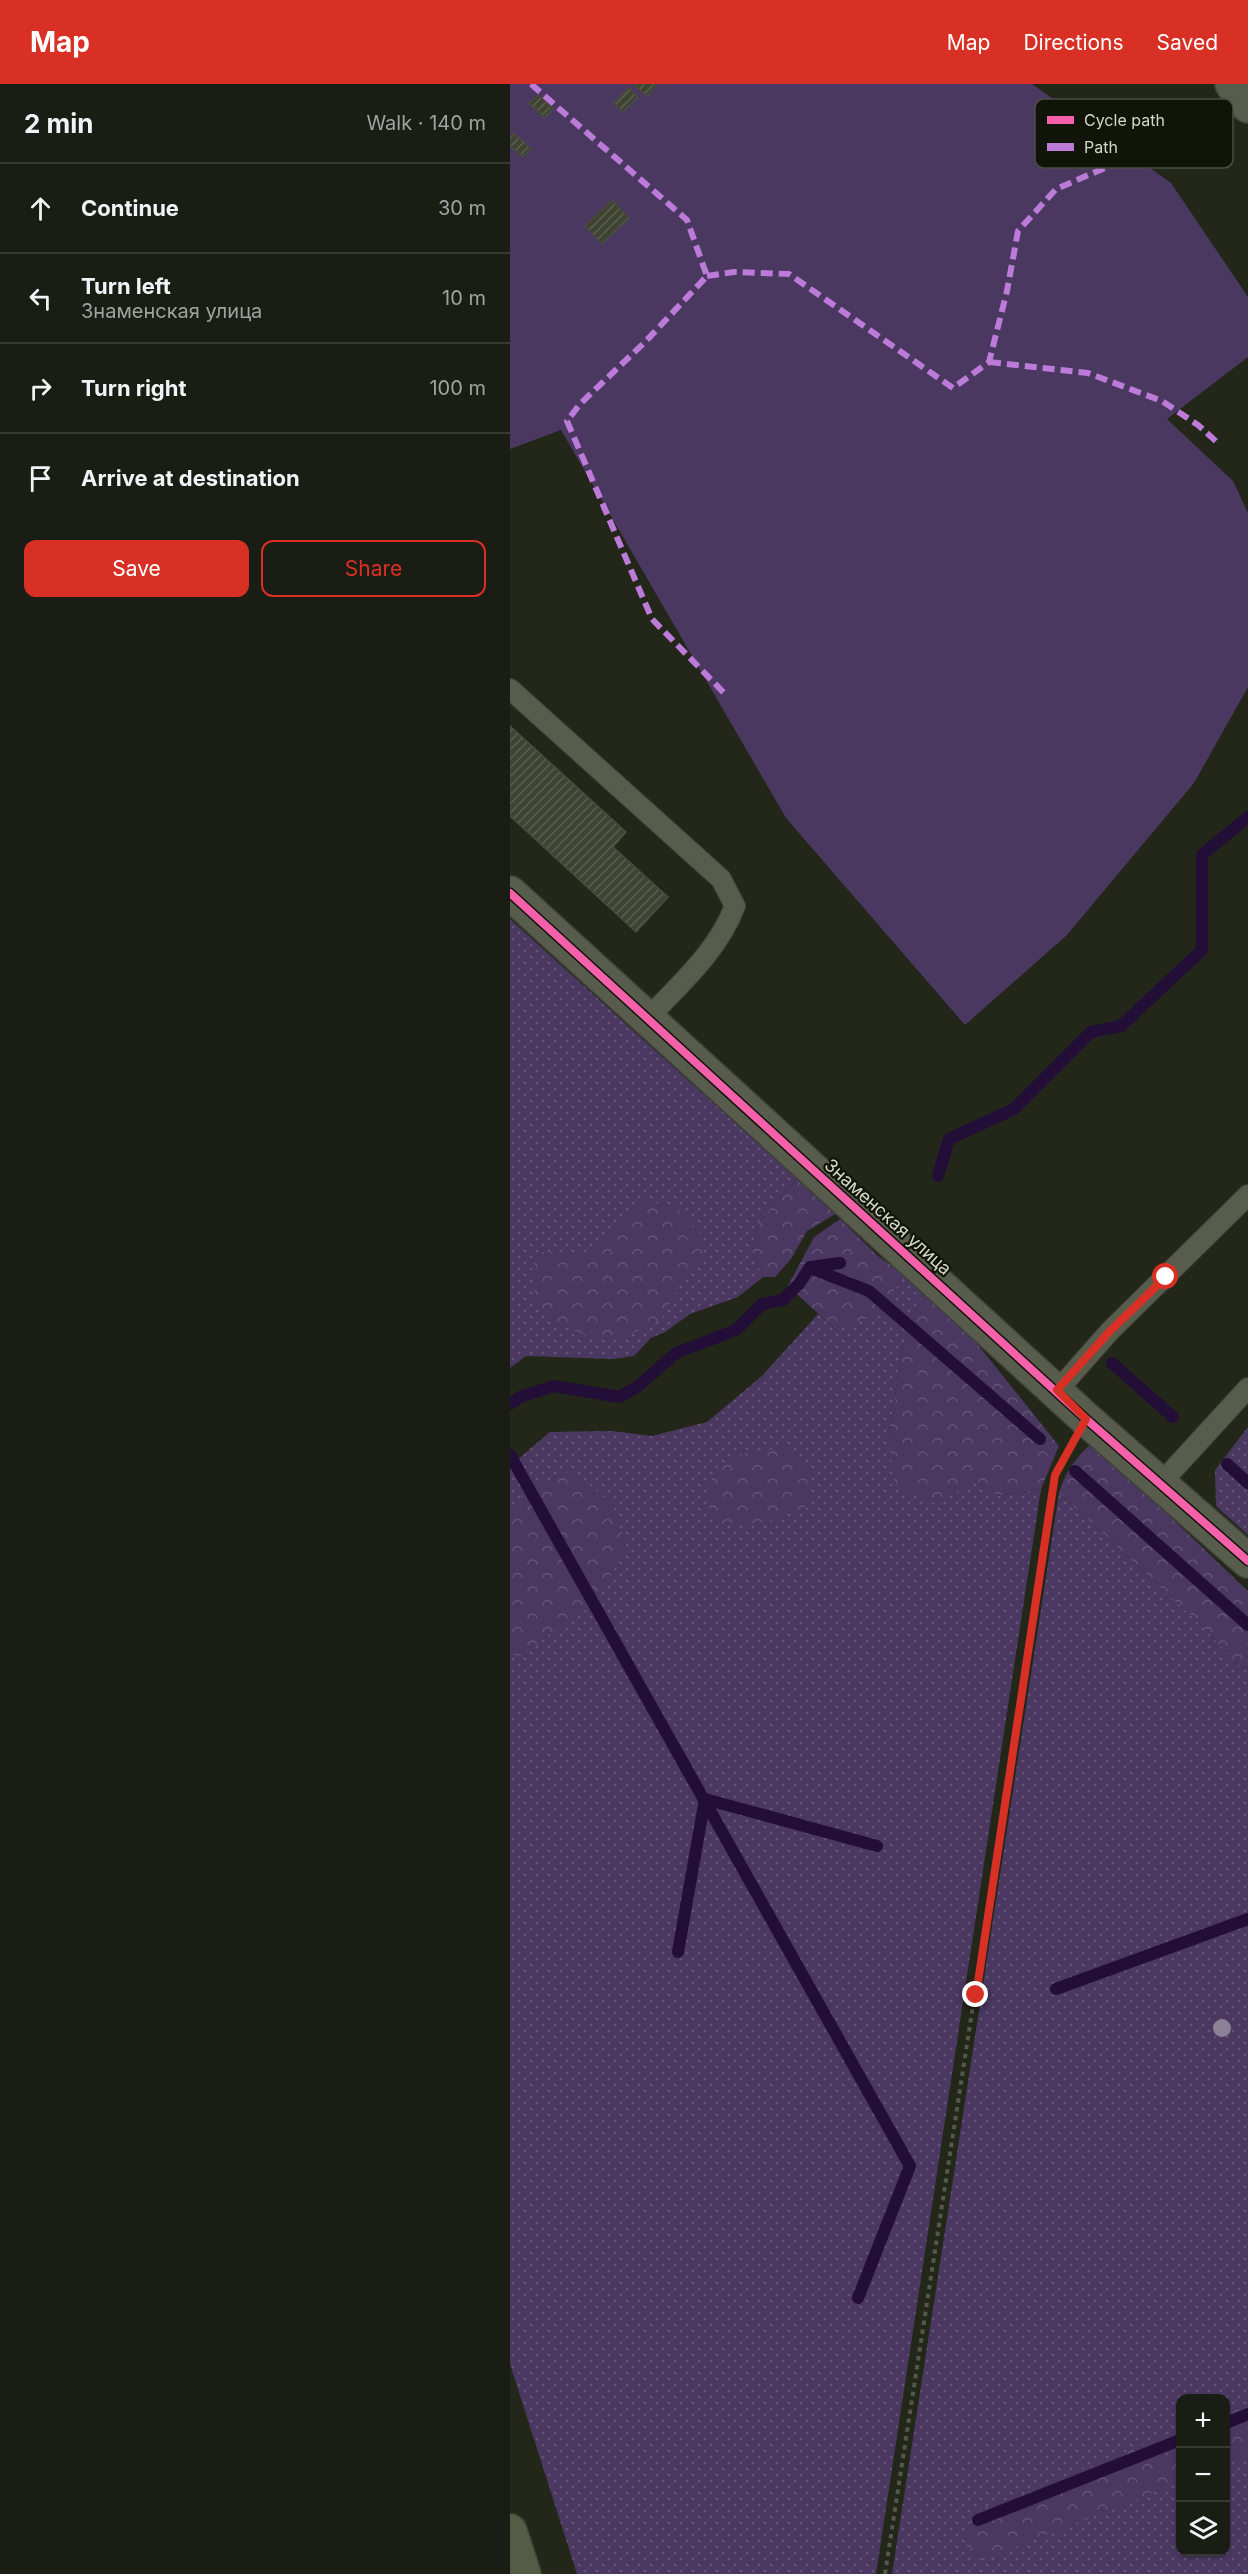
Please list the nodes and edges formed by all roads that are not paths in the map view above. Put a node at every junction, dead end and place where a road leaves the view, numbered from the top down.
1 (1232, 84) edge
2 (1248, 106) edge
3 (510, 689) edge
4 (510, 893) edge
5 (647, 1019) junction
6 (1248, 1195) edge
7 (1248, 1388) edge
8 (1057, 1390) junction
9 (1161, 1482) junction
10 (1248, 1561) edge
11 (510, 2531) edge
12 (524, 2574) edge

1 - 2 street
3 - 5 lane
4 - 5 street, Знаменская улица
5 - 8 street, Знаменская улица
6 - 8 lane
7 - 9 lane
8 - 9 street, Знаменская улица
9 - 10 street, Знаменская улица
11 - 12 main road

